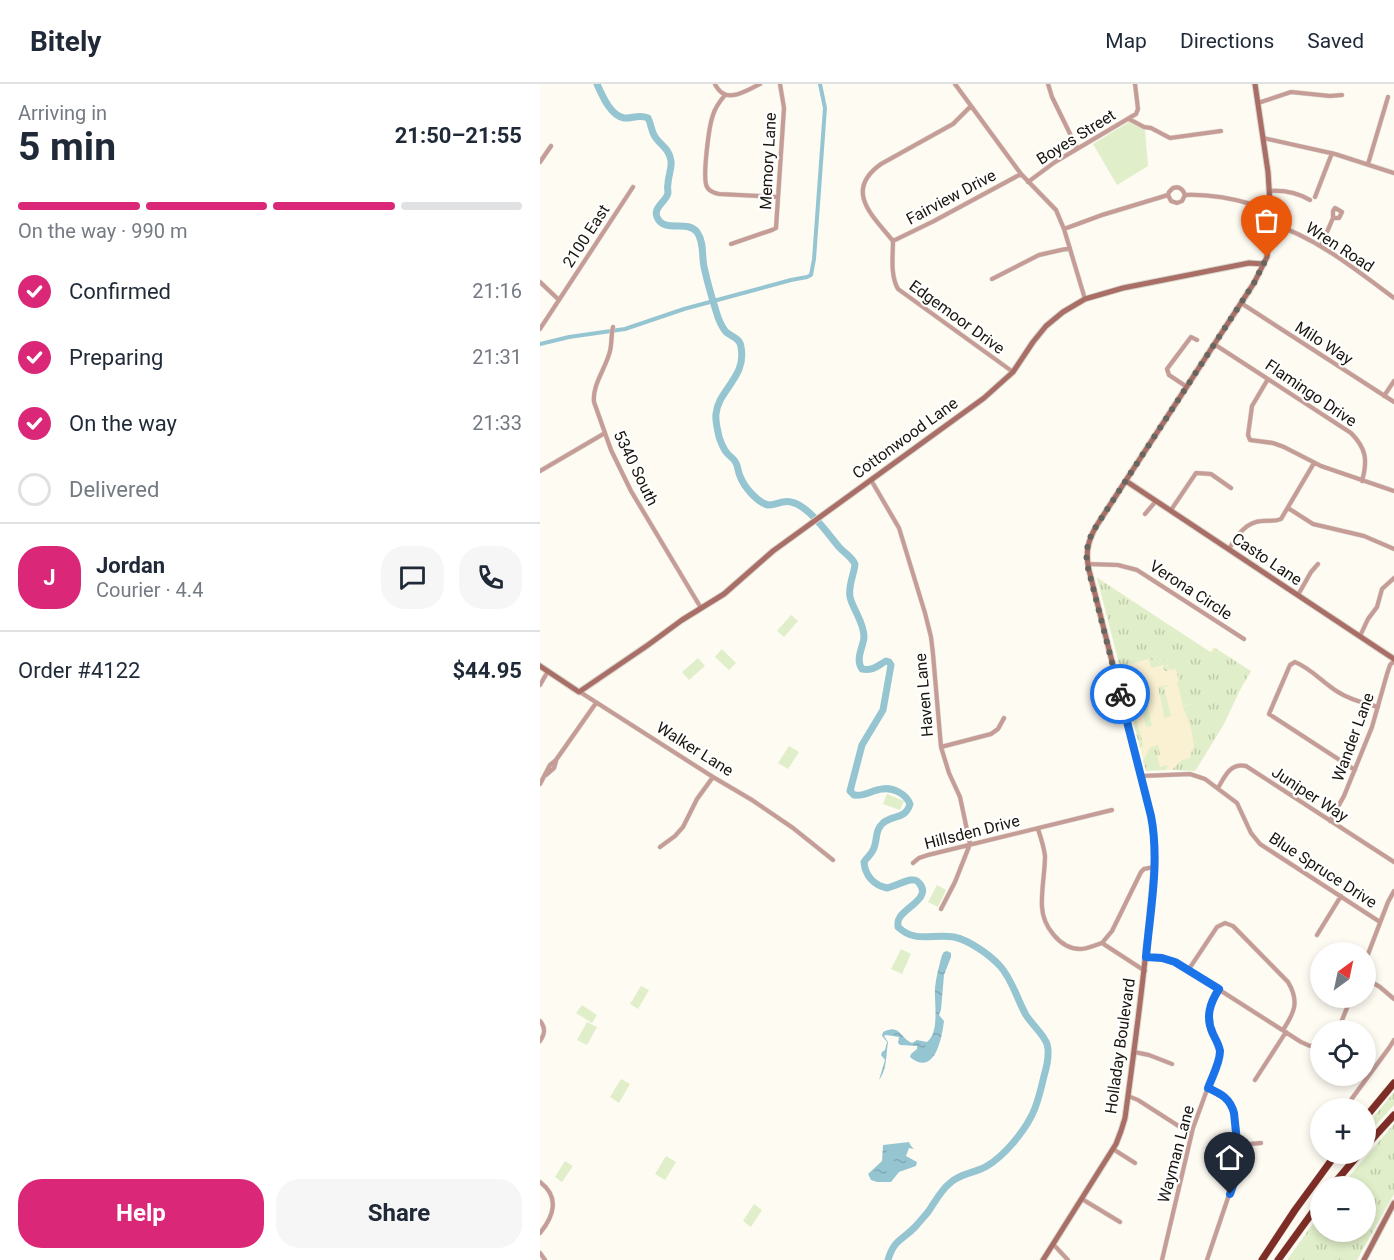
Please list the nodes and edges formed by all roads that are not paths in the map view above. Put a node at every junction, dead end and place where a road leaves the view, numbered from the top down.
1 (715, 84) edge
2 (760, 84) edge
3 (780, 84) edge
4 (955, 84) edge
5 (1048, 84) edge
6 (1135, 84) edge
7 (1255, 84) edge
8 (725, 94) junction
9 (1342, 95) dead end
10 (1388, 97) dead end
11 (1257, 103) junction
12 (971, 106) junction
13 (1128, 119) junction
14 (1221, 131) dead end
15 (1263, 138) junction
16 (551, 147) dead end
17 (1077, 148) junction
18 (1332, 153) junction
19 (540, 162) edge
20 (1368, 164) junction
21 (1394, 173) edge
22 (1021, 174) junction
23 (1029, 182) junction
24 (633, 187) dead end
25 (1269, 191) junction
26 (1168, 195) junction
27 (1185, 195) junction
28 (778, 197) junction
29 (1315, 197) dead end
30 (1310, 200) dead end
31 (1255, 205) dead end
32 (1333, 218) dead end
33 (1270, 223) junction
34 (1064, 229) junction
35 (892, 241) junction
36 (731, 244) dead end
37 (1321, 246) junction
38 (1070, 248) junction
39 (1264, 264) junction
40 (992, 279) dead end
41 (540, 282) edge
42 (1394, 298) edge
43 (1085, 299) junction
44 (559, 300) junction
45 (1240, 303) junction
46 (614, 327) dead end
47 (540, 329) edge
48 (1197, 340) dead end
49 (1214, 344) junction
50 (1013, 372) junction
51 (1268, 379) junction
52 (1394, 381) edge
53 (1187, 387) junction
54 (1384, 396) junction
55 (1394, 402) edge
56 (605, 433) junction
57 (1314, 463) junction
58 (540, 471) edge
59 (871, 480) junction
60 (1126, 481) junction
61 (1362, 481) junction
62 (1231, 488) dead end
63 (1394, 491) edge
64 (1156, 501) junction
65 (1288, 508) junction
66 (1171, 510) junction
67 (1145, 514) dead end
68 (1229, 549) junction
69 (1394, 549) edge
70 (1087, 564) junction
71 (1318, 564) dead end
72 (1394, 578) edge
73 (1298, 595) junction
74 (701, 608) junction
75 (1359, 636) junction
76 (1244, 639) dead end
77 (1394, 660) edge
78 (540, 666) edge
79 (548, 672) junction
80 (540, 685) edge
81 (579, 692) junction
82 (596, 703) junction
83 (1378, 707) junction
84 (1004, 718) dead end
85 (941, 747) junction
86 (1355, 770) junction
87 (1141, 776) junction
88 (712, 777) junction
89 (540, 784) edge
90 (1218, 788) junction
91 (1112, 810) dead end
92 (1330, 821) junction
93 (1038, 829) junction
94 (970, 844) junction
95 (660, 847) dead end
96 (832, 860) dead end
97 (1394, 862) edge
98 (913, 863) dead end
99 (1154, 867) junction
100 (1394, 891) edge
101 (1341, 896) junction
102 (940, 909) dead end
103 (1380, 922) junction
104 (1317, 935) dead end
105 (1372, 942) edge
106 (1102, 943) junction
107 (1146, 957) junction
108 (1189, 969) junction
109 (1145, 971) junction
110 (1376, 985) edge
111 (1219, 989) junction
112 (1394, 999) edge
113 (540, 1021) edge
114 (1284, 1031) junction
115 (1394, 1040) edge
116 (540, 1041) edge
117 (1310, 1045) edge
118 (1133, 1052) junction
119 (1172, 1064) dead end
120 (1255, 1080) dead end
121 (1394, 1083) edge
122 (1208, 1088) junction
123 (1128, 1096) junction
124 (1352, 1098) edge
125 (1376, 1105) edge
126 (1394, 1115) edge
127 (1191, 1134) junction
128 (1376, 1135) edge
129 (1261, 1143) dead end
130 (1238, 1145) junction
131 (1113, 1149) junction
132 (1136, 1163) dead end
133 (1329, 1164) edge
134 (1351, 1164) edge
135 (1340, 1176) edge
136 (540, 1182) edge
137 (1082, 1199) junction
138 (1394, 1203) edge
139 (1310, 1216) edge
140 (1120, 1222) dead end
141 (540, 1233) edge
142 (1053, 1244) junction
143 (540, 1253) edge
144 (545, 1260) edge
145 (1043, 1260) edge
146 (1068, 1260) edge
147 (1162, 1260) edge
148 (1207, 1260) edge
149 (1262, 1260) edge
150 (1278, 1260) edge
151 (1364, 1260) edge

1 - 8 street
2 - 8 street
3 - 28 street, Memory Lane
4 - 12 street
5 - 17 street
6 - 13 street, Boyes Street
7 - 11 main road, Holladay Boulevard
8 - 28 street
9 - 11 street
10 - 20 street
11 - 15 main road, Holladay Boulevard
12 - 22 street
12 - 35 street
13 - 14 street
13 - 17 street, Boyes Street
15 - 18 street
15 - 25 main road, Holladay Boulevard
16 - 19 street
17 - 23 street, Boyes Street
18 - 20 street
18 - 29 street
20 - 21 street
22 - 23 street
22 - 35 street, Fairview Drive
23 - 34 street
24 - 44 street, 2100 East
25 - 30 street
25 - 33 main road, Holladay Boulevard
26 - 27 street
26 - 27 street
26 - 34 street
27 - 31 street
28 - 36 street, Memory Lane
32 - 37 street
33 - 37 street, Wren Road
33 - 39 main road, Holladay Boulevard
34 - 38 street
35 - 50 street, Edgemoor Drive
37 - 42 street, Wren Road
38 - 40 street
38 - 43 street
39 - 43 main road, Cottonwood Lane
39 - 45 main road, Holladay Boulevard
41 - 44 street
43 - 50 main road, Cottonwood Lane
44 - 47 street, 2100 East
45 - 49 main road, Holladay Boulevard
45 - 54 street, Milo Way
46 - 56 street, 5340 South
48 - 53 street
49 - 51 street, Flamingo Drive
49 - 53 main road, Holladay Boulevard
50 - 59 main road, Cottonwood Lane
51 - 57 street
51 - 61 street, Flamingo Drive
52 - 54 street
53 - 60 main road, Holladay Boulevard
54 - 55 street, Milo Way
56 - 58 street
56 - 74 street, 5340 South
57 - 61 street
57 - 65 street
59 - 74 main road, Cottonwood Lane
59 - 85 street, Haven Lane
60 - 64 main road, Casto Lane
60 - 70 main road, Holladay Boulevard
61 - 63 street
62 - 66 street
64 - 66 main road, Casto Lane
64 - 67 street
65 - 68 street
65 - 69 street
66 - 68 main road, Casto Lane
68 - 73 main road, Casto Lane
70 - 76 street, Verona Circle
70 - 87 main road, Holladay Boulevard
71 - 73 street
72 - 75 street
73 - 75 main road, Casto Lane
74 - 81 main road, Cottonwood Lane
75 - 77 main road, Casto Lane
77 - 83 street, Wander Lane
78 - 79 main road, Walker Lane
79 - 80 street
79 - 81 main road, Walker Lane
81 - 82 street, Walker Lane
82 - 88 street, Walker Lane
82 - 89 street
83 - 86 street, Wander Lane
83 - 86 street
84 - 85 street
85 - 94 street, Haven Lane
86 - 92 street, Wander Lane
87 - 90 street, Blue Spruce Drive
87 - 99 main road, Holladay Boulevard
88 - 95 street
88 - 96 street, Walker Lane
90 - 92 street, Juniper Way
90 - 101 street, Blue Spruce Drive
91 - 93 street, Hillsden Drive
92 - 97 street, Juniper Way
93 - 94 street, Hillsden Drive
93 - 106 street, Hillsden Drive
94 - 98 street, Hillsden Drive
94 - 102 street
99 - 106 street
99 - 107 main road, Holladay Boulevard
100 - 103 street
101 - 103 street, Blue Spruce Drive
101 - 104 street
103 - 105 street
106 - 109 street
107 - 108 street
107 - 109 main road, Holladay Boulevard
108 - 111 street
108 - 114 street
109 - 118 main road, Holladay Boulevard
110 - 112 street
111 - 114 street
111 - 122 street, Wayman Lane
113 - 116 street
114 - 117 street
114 - 120 street
115 - 124 street
118 - 119 street
118 - 123 main road, Holladay Boulevard
121 - 125 highway
122 - 127 street, Wayman Lane
122 - 130 street
123 - 127 street
123 - 131 main road, Holladay Boulevard
126 - 128 highway
127 - 147 street, Wayman Lane
129 - 130 street
130 - 148 street
131 - 132 street
131 - 137 main road, Holladay Boulevard
133 - 149 highway
134 - 135 highway
136 - 141 street
137 - 140 street
137 - 142 main road, Holladay Boulevard
138 - 151 main road
139 - 150 highway
142 - 145 main road, Holladay Boulevard
142 - 146 street
143 - 144 street

